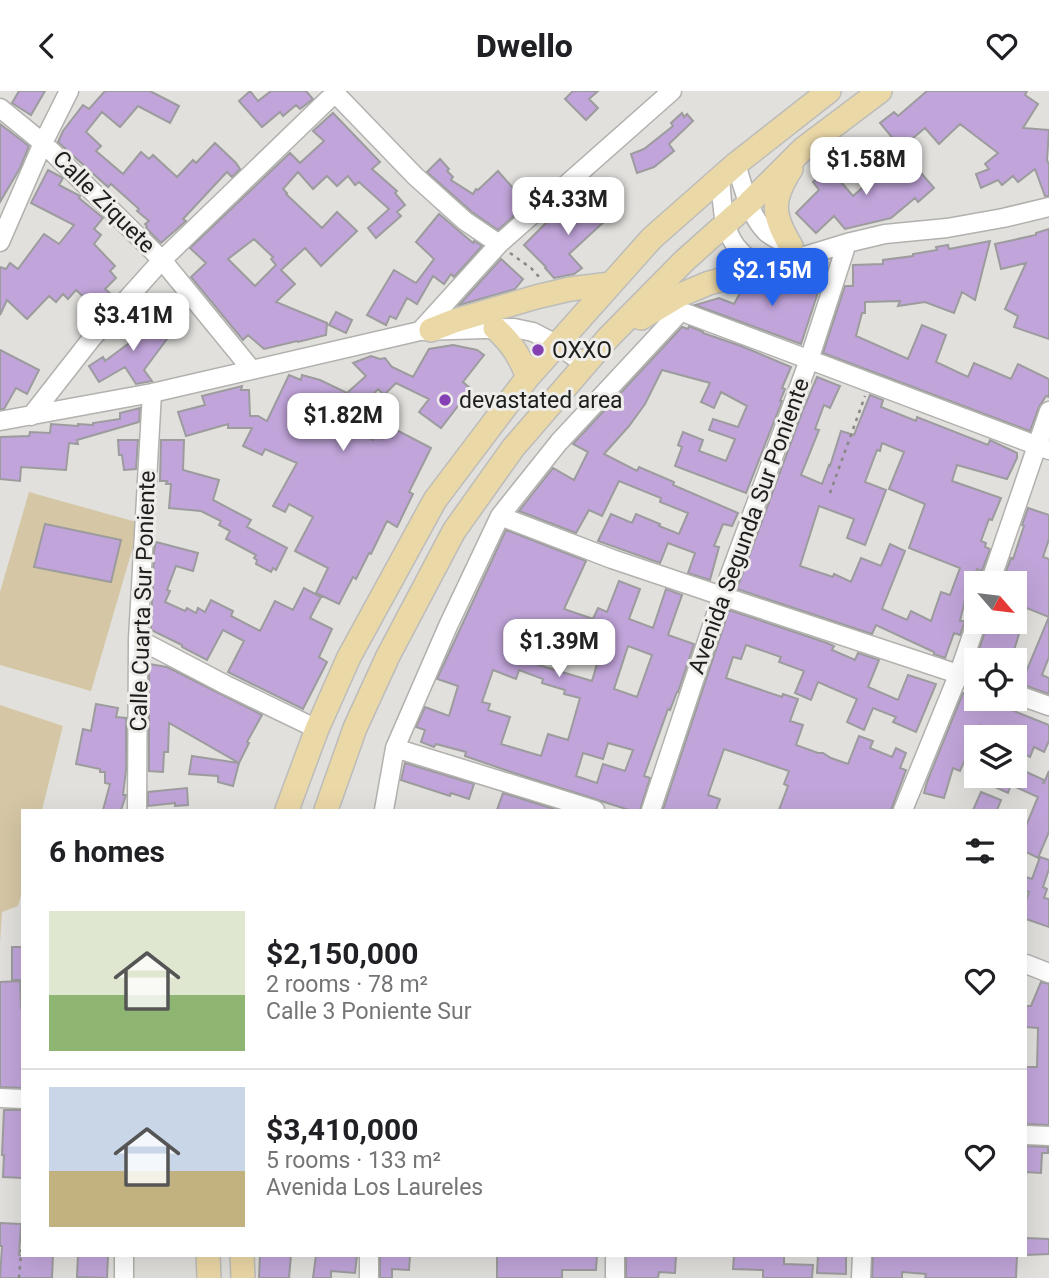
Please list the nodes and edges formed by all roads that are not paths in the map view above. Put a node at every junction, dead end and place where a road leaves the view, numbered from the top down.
1 (69, 91) edge
2 (672, 91) edge
3 (829, 91) edge
4 (880, 91) edge
5 (334, 92) edge
6 (0, 108) edge
7 (43, 143) junction
8 (803, 149) junction
9 (728, 171) junction
10 (749, 203) junction
11 (1049, 207) edge
12 (726, 223) junction
13 (0, 242) edge
14 (847, 243) junction
15 (499, 244) junction
16 (801, 251) junction
17 (162, 260) junction
18 (762, 269) junction
19 (610, 284) junction
20 (671, 307) junction
21 (495, 328) junction
22 (425, 331) junction
23 (608, 338) junction
24 (556, 344) junction
25 (808, 360) junction
26 (584, 364) junction
27 (252, 370) junction
28 (528, 377) junction
29 (152, 393) junction
30 (1049, 411) edge
31 (31, 416) junction
32 (0, 421) edge
33 (1043, 448) edge
34 (500, 516) junction
35 (995, 571) edge
36 (722, 596) junction
37 (972, 634) edge
38 (138, 639) junction
39 (959, 673) junction
40 (964, 675) edge
41 (1027, 698) edge
42 (1049, 706) edge
43 (317, 729) junction
44 (395, 748) junction
45 (137, 809) edge
46 (287, 809) edge
47 (326, 809) edge
48 (384, 809) edge
49 (591, 809) edge
50 (651, 809) edge
51 (903, 809) edge
52 (1027, 964) edge
53 (1049, 973) edge
54 (0, 1098) edge
55 (21, 1099) edge
56 (1027, 1135) edge
57 (1049, 1136) edge
58 (124, 1257) edge
59 (208, 1257) edge
60 (242, 1257) edge
61 (369, 1257) edge
62 (615, 1257) edge
63 (862, 1257) edge
64 (124, 1278) edge
65 (209, 1278) edge
66 (243, 1278) edge
67 (369, 1278) edge
68 (615, 1278) edge
69 (861, 1278) edge

1 - 7 street
2 - 15 street
3 - 9 main road
4 - 8 main road
5 - 15 street
5 - 17 street
6 - 7 street, Calle Ziquete
7 - 13 street
7 - 17 street, Calle Ziquete
8 - 10 main road
8 - 16 main road
9 - 10 street
9 - 12 street
9 - 19 main road
10 - 12 main road
10 - 16 street
11 - 14 street
12 - 18 street
12 - 23 main road
14 - 16 street
14 - 25 street, Avenida Segunda Sur Poniente
15 - 22 street
16 - 18 street
17 - 27 street, Calle Ziquete
17 - 31 street
18 - 20 main road
19 - 22 main road
19 - 24 main road
20 - 23 main road
20 - 25 street
20 - 34 street
21 - 22 street
21 - 24 street
21 - 28 main road
22 - 27 street
23 - 26 main road
24 - 26 street
24 - 28 main road
25 - 33 street
25 - 36 street, Avenida Segunda Sur Poniente
26 - 47 main road
27 - 29 street
28 - 43 main road
29 - 31 street
29 - 38 street, Calle Cuarta Sur Poniente
30 - 33 street
31 - 32 street
33 - 35 street
34 - 36 street
34 - 44 street
36 - 39 street
36 - 50 street, Avenida Segunda Sur Poniente
37 - 39 street
38 - 43 street
38 - 45 street, Calle Cuarta Sur Poniente
39 - 40 street
39 - 51 street
41 - 42 street
43 - 46 main road
44 - 48 street
44 - 49 street
52 - 53 street
54 - 55 street
56 - 57 street
58 - 64 street
59 - 65 main road
60 - 66 main road
61 - 67 street
62 - 68 street
63 - 69 street

